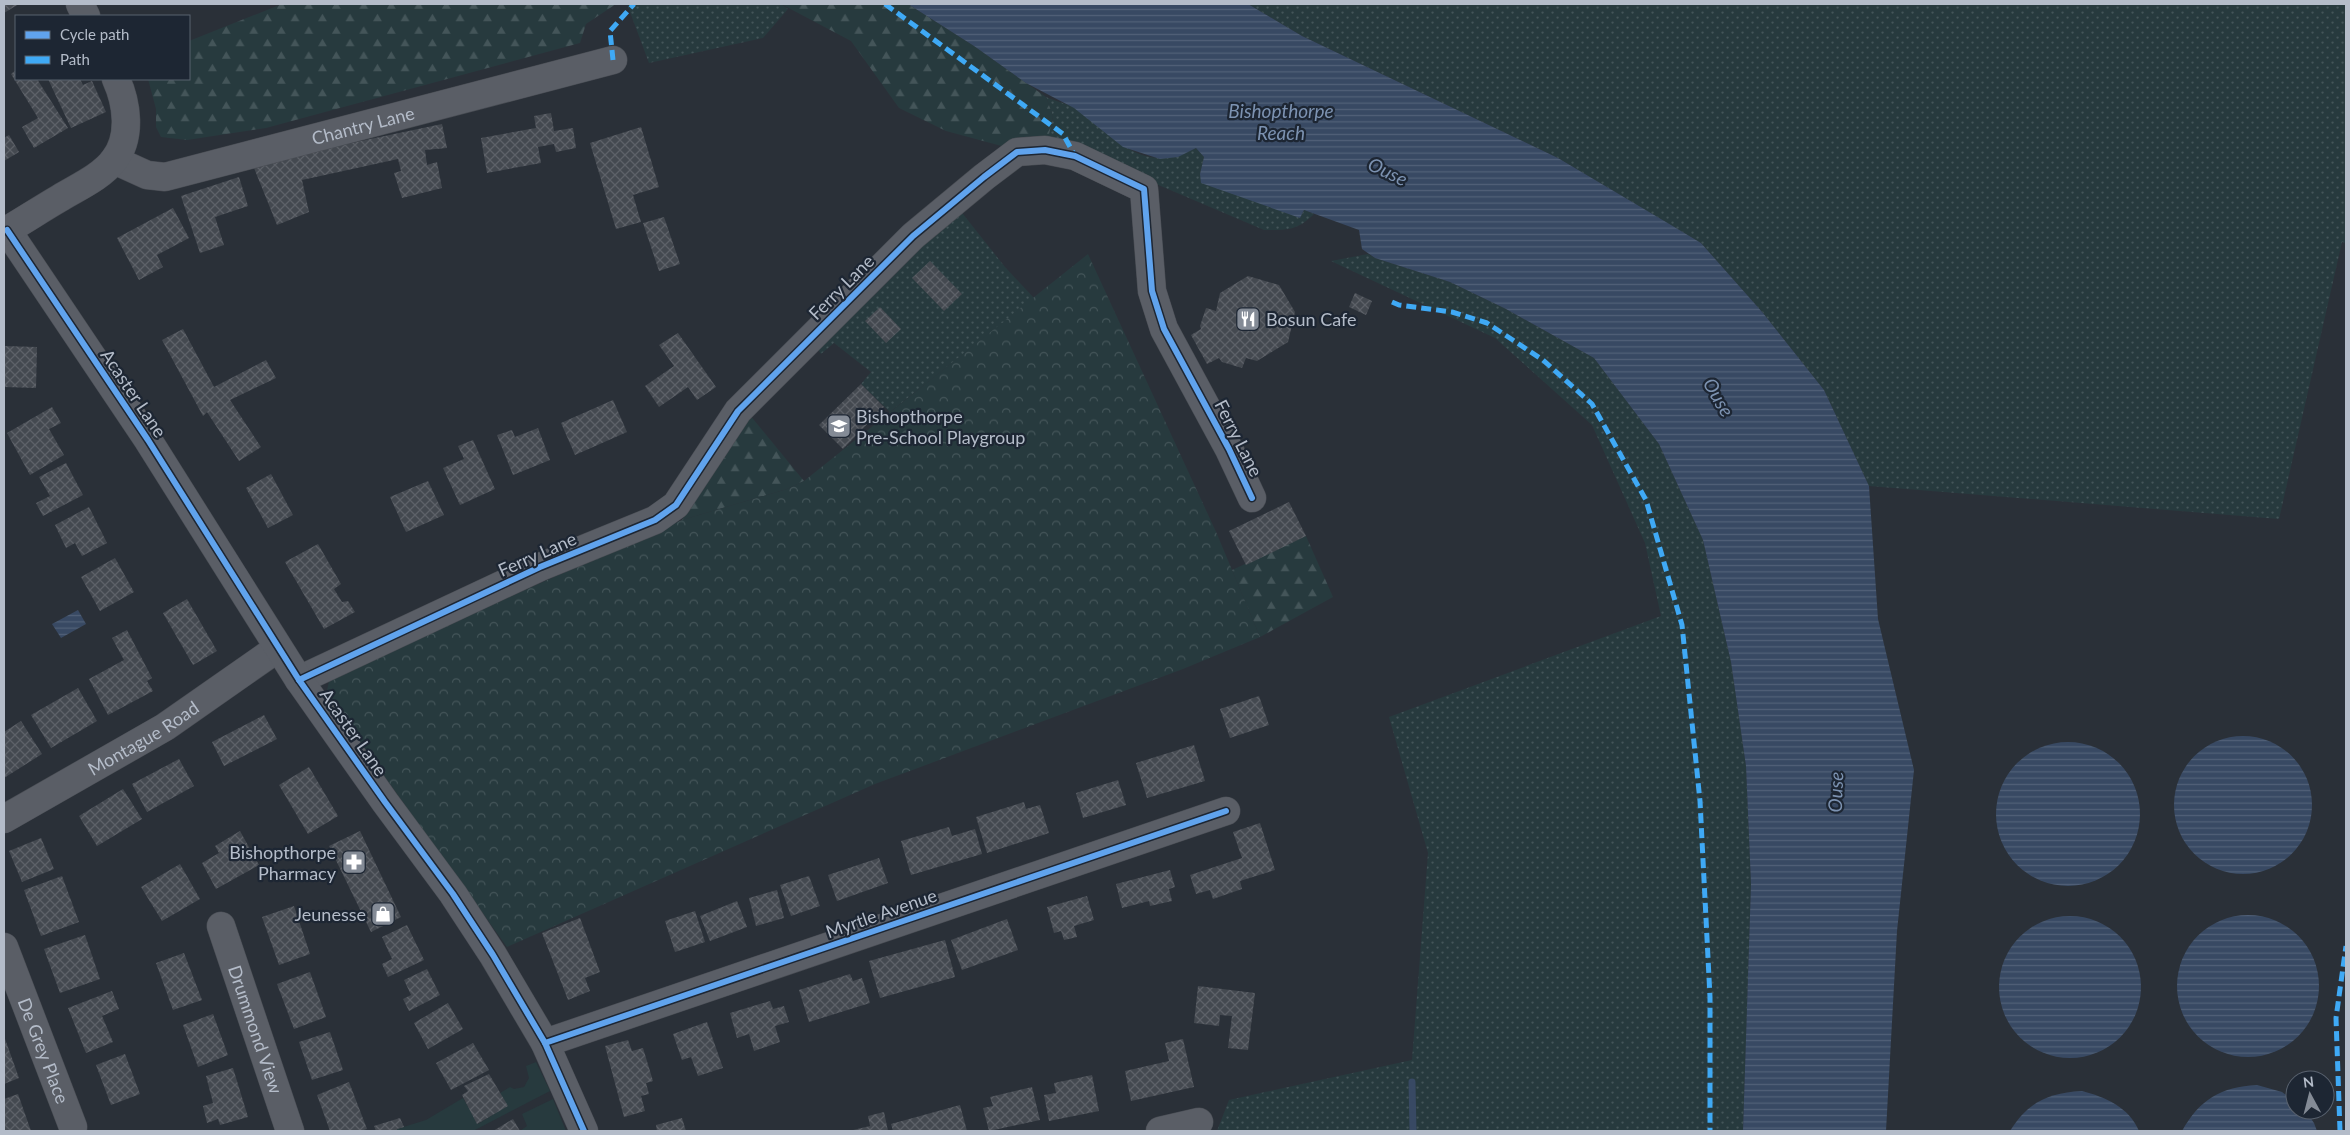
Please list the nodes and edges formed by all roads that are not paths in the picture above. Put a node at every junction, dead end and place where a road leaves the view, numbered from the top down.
1 (613, 60) dead end
2 (116, 80) edge
3 (114, 160) junction
4 (5, 231) edge
5 (1252, 498) dead end
6 (278, 648) junction
7 (299, 680) junction
8 (1226, 811) dead end
9 (4, 819) edge
10 (221, 926) dead end
11 (4, 947) edge
12 (545, 1044) junction
13 (1199, 1122) dead end
14 (73, 1126) dead end
15 (290, 1131) edge
16 (584, 1131) edge
17 (1160, 1131) edge

1 - 3 street, Chantry Lane
2 - 3 street
3 - 4 street
4 - 6 street, Acaster Lane
5 - 7 street, Ferry Lane
6 - 7 street, Acaster Lane
6 - 9 street, Montague Road
7 - 12 street, Acaster Lane
8 - 12 street, Myrtle Avenue
10 - 15 street, Drummond View
11 - 14 street, De Grey Place
12 - 16 street, Acaster Lane
13 - 17 street

